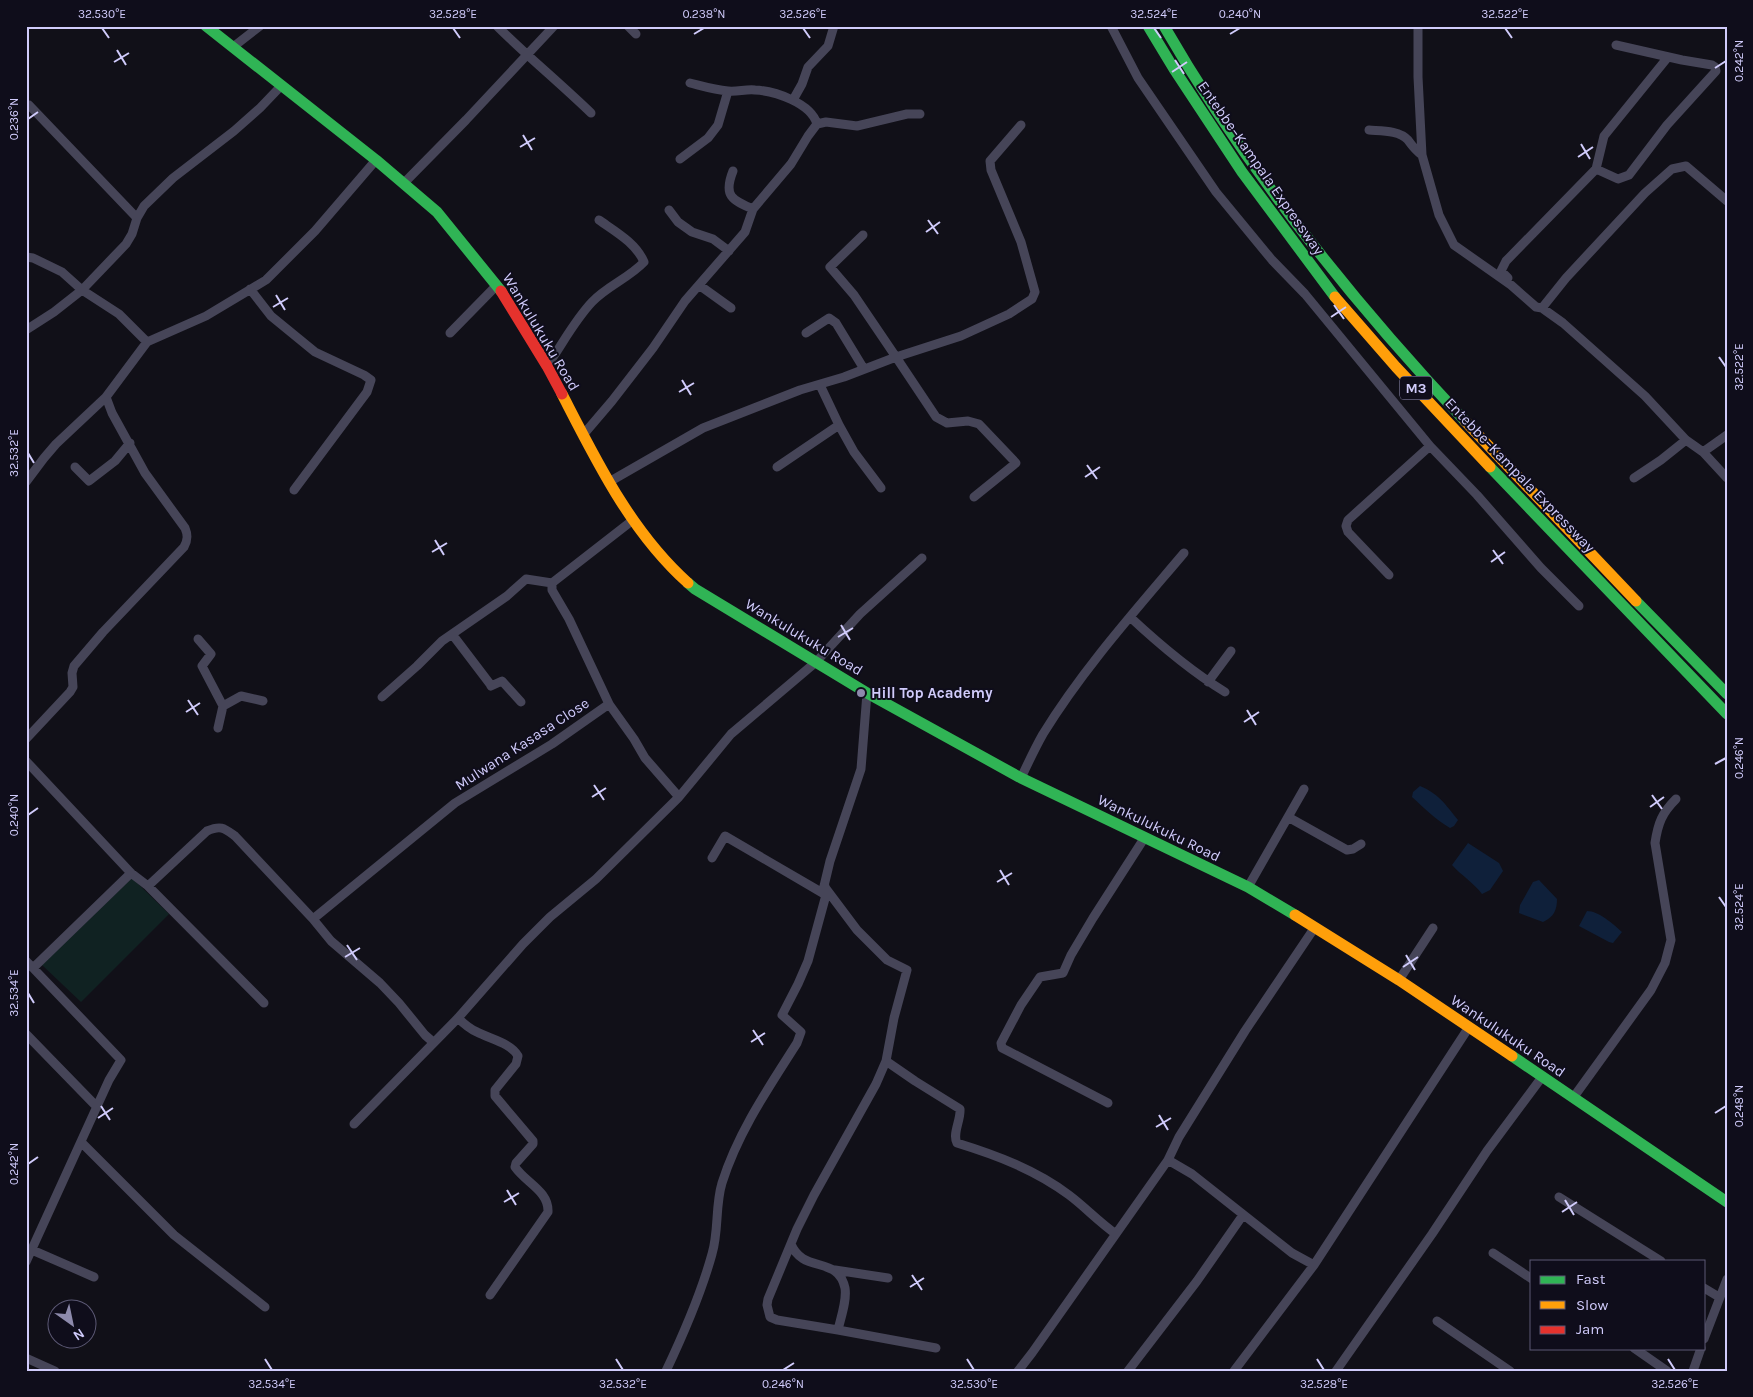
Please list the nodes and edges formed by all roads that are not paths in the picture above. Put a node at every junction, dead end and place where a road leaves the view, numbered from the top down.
1 (206, 26) edge
2 (260, 26) edge
3 (497, 26) edge
4 (554, 26) edge
5 (628, 26) edge
6 (834, 26) edge
7 (1111, 26) edge
8 (1148, 26) edge
9 (1164, 26) edge
10 (1418, 26) edge
11 (636, 34) dead end
12 (1616, 45) dead end
13 (233, 47) junction
14 (526, 55) junction
15 (1668, 56) junction
16 (690, 83) dead end
17 (281, 86) junction
18 (728, 91) junction
19 (793, 100) junction
20 (30, 105) dead end
21 (590, 113) dead end
22 (920, 114) dead end
23 (817, 124) junction
24 (1021, 125) dead end
25 (1369, 130) dead end
26 (1422, 154) junction
27 (680, 159) dead end
28 (376, 160) junction
29 (1596, 169) junction
30 (733, 171) dead end
31 (404, 183) junction
32 (1727, 201) edge
33 (754, 209) junction
34 (668, 210) dead end
35 (137, 218) junction
36 (598, 220) dead end
37 (863, 235) dead end
38 (728, 251) junction
39 (26, 256) edge
40 (498, 285) junction
41 (699, 285) junction
42 (1511, 285) junction
43 (250, 289) junction
44 (82, 290) junction
45 (732, 308) dead end
46 (1542, 308) junction
47 (26, 330) edge
48 (806, 333) dead end
49 (450, 334) dead end
50 (147, 342) junction
51 (896, 357) junction
52 (547, 366) junction
53 (864, 368) junction
54 (820, 385) junction
55 (106, 397) junction
56 (839, 425) junction
57 (583, 435) junction
58 (1727, 435) edge
59 (1686, 440) junction
60 (130, 443) junction
61 (1430, 446) junction
62 (1703, 452) junction
63 (75, 467) dead end
64 (777, 467) dead end
65 (1634, 478) dead end
66 (1727, 478) edge
67 (26, 482) edge
68 (609, 482) junction
69 (881, 488) dead end
70 (294, 490) dead end
71 (974, 497) dead end
72 (633, 520) junction
73 (1184, 553) dead end
74 (922, 558) dead end
75 (1389, 575) dead end
76 (552, 582) junction
77 (1579, 606) dead end
78 (1130, 617) junction
79 (452, 634) junction
80 (198, 639) dead end
81 (1232, 651) dead end
82 (816, 662) junction
83 (1208, 682) junction
84 (1224, 692) dead end
85 (868, 694) junction
86 (1727, 694) edge
87 (382, 697) dead end
88 (263, 701) dead end
89 (521, 702) dead end
90 (608, 704) junction
91 (223, 706) junction
92 (1727, 714) edge
93 (218, 728) dead end
94 (26, 739) edge
95 (26, 761) edge
96 (1021, 778) junction
97 (1304, 788) dead end
98 (679, 797) junction
99 (1676, 799) dead end
100 (1288, 817) junction
101 (1145, 837) junction
102 (1361, 844) dead end
103 (712, 858) dead end
104 (131, 873) junction
105 (148, 886) junction
106 (1248, 888) junction
107 (825, 890) junction
108 (314, 919) junction
109 (1315, 927) junction
110 (1433, 928) dead end
111 (26, 961) edge
112 (33, 968) junction
113 (1399, 980) junction
114 (264, 1003) dead end
115 (458, 1018) junction
116 (1469, 1027) junction
117 (26, 1034) edge
118 (433, 1042) junction
119 (886, 1060) junction
120 (1542, 1077) junction
121 (1573, 1098) junction
122 (1108, 1103) dead end
123 (97, 1107) junction
124 (354, 1124) dead end
125 (81, 1142) junction
126 (1168, 1160) junction
127 (1559, 1197) dead end
128 (1727, 1202) edge
129 (1243, 1215) junction
130 (1116, 1234) junction
131 (791, 1244) junction
132 (32, 1250) junction
133 (1493, 1253) dead end
134 (1659, 1260) edge
135 (26, 1262) edge
136 (1314, 1265) junction
137 (835, 1270) junction
138 (94, 1277) dead end
139 (888, 1278) dead end
140 (1530, 1279) edge
141 (1727, 1279) edge
142 (1706, 1289) edge
143 (490, 1295) dead end
144 (1719, 1297) junction
145 (264, 1307) dead end
146 (1437, 1321) dead end
147 (838, 1330) junction
148 (1706, 1333) edge
149 (936, 1348) dead end
150 (1637, 1350) edge
151 (1700, 1350) edge
152 (26, 1358) edge
153 (55, 1371) edge
154 (666, 1371) edge
155 (1018, 1371) edge
156 (1128, 1371) edge
157 (1234, 1371) edge
158 (1336, 1371) edge
159 (1510, 1371) edge
160 (1667, 1371) edge
161 (1693, 1371) edge

1 - 13 main road, Wankulukuku Road
2 - 13 street
3 - 14 street
4 - 14 street
5 - 11 street
6 - 19 street
7 - 61 street
8 - 92 main road, Entebbe–Kampala Expressway / M3
9 - 86 main road, Entebbe–Kampala Expressway / M3
10 - 26 street
12 - 15 street
13 - 17 main road, Wankulukuku Road
14 - 21 street
14 - 31 street
15 - 29 street
15 - 29 street
16 - 18 street
17 - 28 main road, Wankulukuku Road
17 - 35 street
18 - 19 street
18 - 27 street
19 - 23 street
20 - 35 street
22 - 23 street
23 - 33 street
24 - 51 street
25 - 26 street
26 - 42 street
28 - 31 main road, Wankulukuku Road
28 - 43 street
29 - 42 street
30 - 33 street
31 - 40 main road, Wankulukuku Road
32 - 46 street
33 - 38 street
34 - 38 street
35 - 44 street
36 - 52 street
37 - 51 street
38 - 41 street
39 - 44 street
40 - 49 street
40 - 52 main road, Wankulukuku Road
41 - 45 street
41 - 57 street
42 - 46 street
43 - 50 street
43 - 70 street
44 - 47 street
44 - 50 street
46 - 59 street
48 - 53 street
50 - 55 street
51 - 53 street
51 - 71 street
52 - 57 main road, Wankulukuku Road
53 - 54 street
54 - 56 street
54 - 68 street
55 - 60 street
55 - 67 street
56 - 64 street
56 - 69 street
57 - 68 main road, Wankulukuku Road
58 - 62 street
59 - 62 street
59 - 65 street
60 - 63 street
60 - 94 street
61 - 75 street
61 - 77 street
62 - 66 street
68 - 72 main road, Wankulukuku Road
72 - 76 street
72 - 82 main road, Wankulukuku Road
73 - 78 street
74 - 82 street
76 - 79 street
76 - 90 street, Mulwana Kasasa Close
78 - 83 street
78 - 96 street
79 - 87 street
79 - 89 street
80 - 91 street
81 - 83 street
82 - 85 main road, Wankulukuku Road
82 - 98 street
83 - 84 street
85 - 96 main road, Wankulukuku Road
85 - 107 street
88 - 91 street
90 - 98 street
90 - 108 street, Mulwana Kasasa Close
91 - 93 street
95 - 104 street
96 - 101 main road, Wankulukuku Road
97 - 100 street
98 - 115 street
99 - 121 street
100 - 102 street
100 - 106 street
101 - 106 main road, Wankulukuku Road
101 - 122 street
103 - 107 street
104 - 105 street
104 - 112 street
105 - 108 street
105 - 114 street
106 - 109 main road, Wankulukuku Road
107 - 119 street
107 - 154 street
108 - 118 street
109 - 113 main road, Wankulukuku Road
109 - 126 street
110 - 113 street
111 - 112 street
112 - 123 street
113 - 116 main road, Wankulukuku Road
115 - 118 street
115 - 143 street
116 - 120 main road, Wankulukuku Road
116 - 136 street
117 - 123 street
118 - 124 street
119 - 130 street
119 - 131 street
120 - 121 main road, Wankulukuku Road
120 - 158 street
121 - 128 main road, Wankulukuku Road
123 - 125 street
125 - 132 street
125 - 145 street
126 - 129 street
126 - 130 street
127 - 134 street
129 - 136 street
129 - 156 street
130 - 155 street
131 - 137 street
131 - 147 street
132 - 135 street
132 - 138 street
133 - 140 street
136 - 157 street
137 - 139 street
137 - 147 street
141 - 144 street
142 - 144 street
144 - 148 street
146 - 159 street
147 - 149 street
150 - 160 street
151 - 161 street
152 - 153 street

